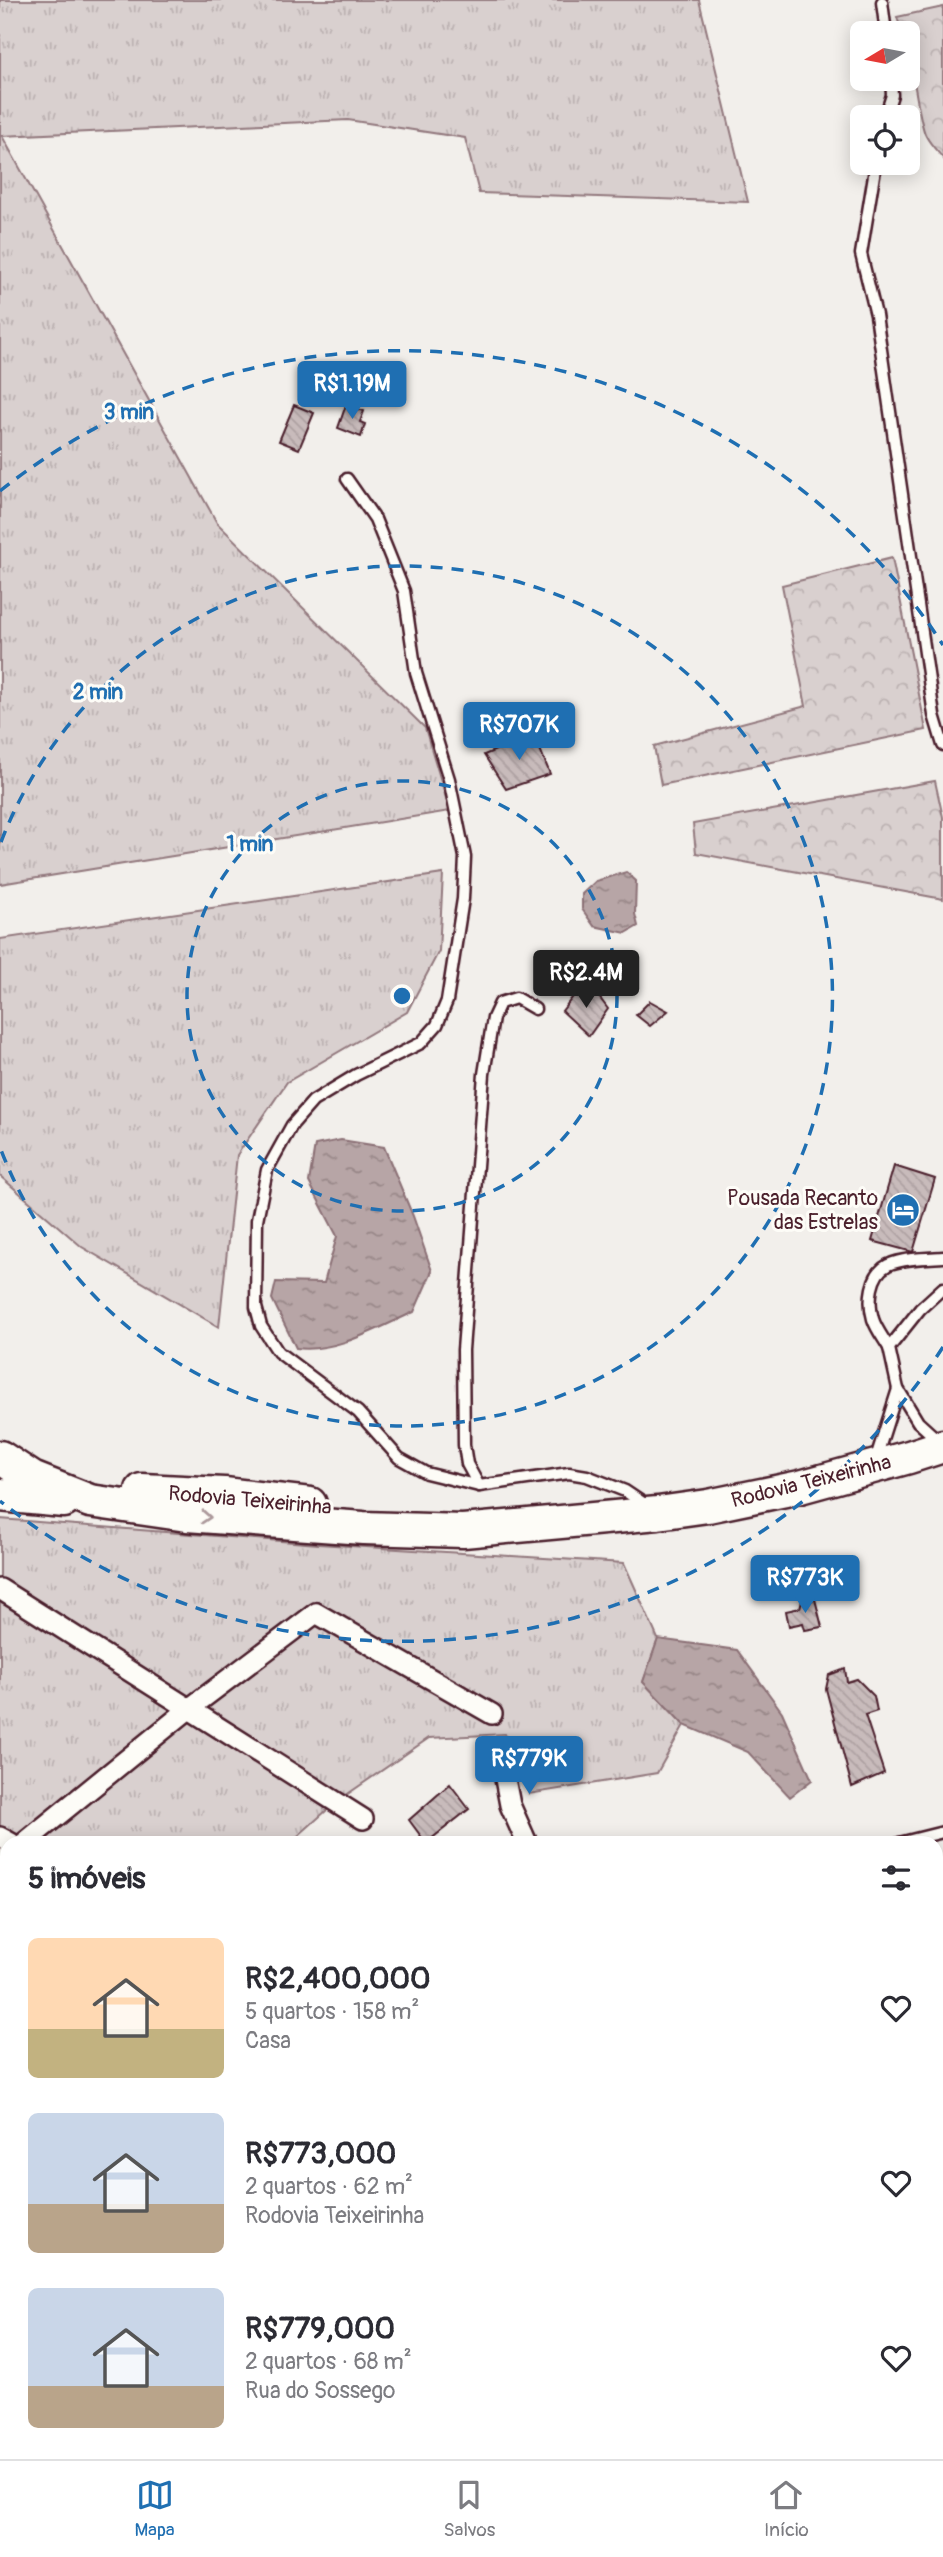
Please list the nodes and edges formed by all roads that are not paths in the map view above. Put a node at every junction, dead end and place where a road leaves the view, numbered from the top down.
1 (882, 2) edge
2 (884, 21) edge
3 (874, 175) edge
4 (347, 479) dead end
5 (943, 745) edge
6 (535, 1009) dead end
7 (943, 1257) edge
8 (943, 1288) edge
9 (889, 1348) junction
10 (898, 1389) junction
11 (1, 1443) edge
12 (943, 1445) edge
13 (871, 1467) junction
14 (479, 1486) junction
15 (0, 1495) edge
16 (90, 1501) junction
17 (659, 1513) junction
18 (510, 1525) junction
19 (0, 1589) edge
20 (190, 1708) junction
21 (492, 1714) dead end
22 (501, 1758) dead end
23 (363, 1819) dead end
24 (33, 1836) edge
25 (524, 1836) edge

1 - 2 lane
3 - 5 lane
4 - 14 lane
6 - 14 lane
7 - 9 lane
8 - 9 lane
9 - 10 lane
10 - 12 lane
10 - 13 lane
11 - 16 main road, Rodovia Teixeirinha
11 - 18 main road, Rodovia Teixeirinha
12 - 13 main road, Rodovia Teixeirinha
13 - 17 main road, Rodovia Teixeirinha
14 - 17 lane
15 - 16 main road
16 -> 18 main road, Rodovia Teixeirinha
17 - 18 main road, Rodovia Teixeirinha
19 - 20 street
20 - 21 street
20 - 23 street
20 - 24 street
22 - 25 street

